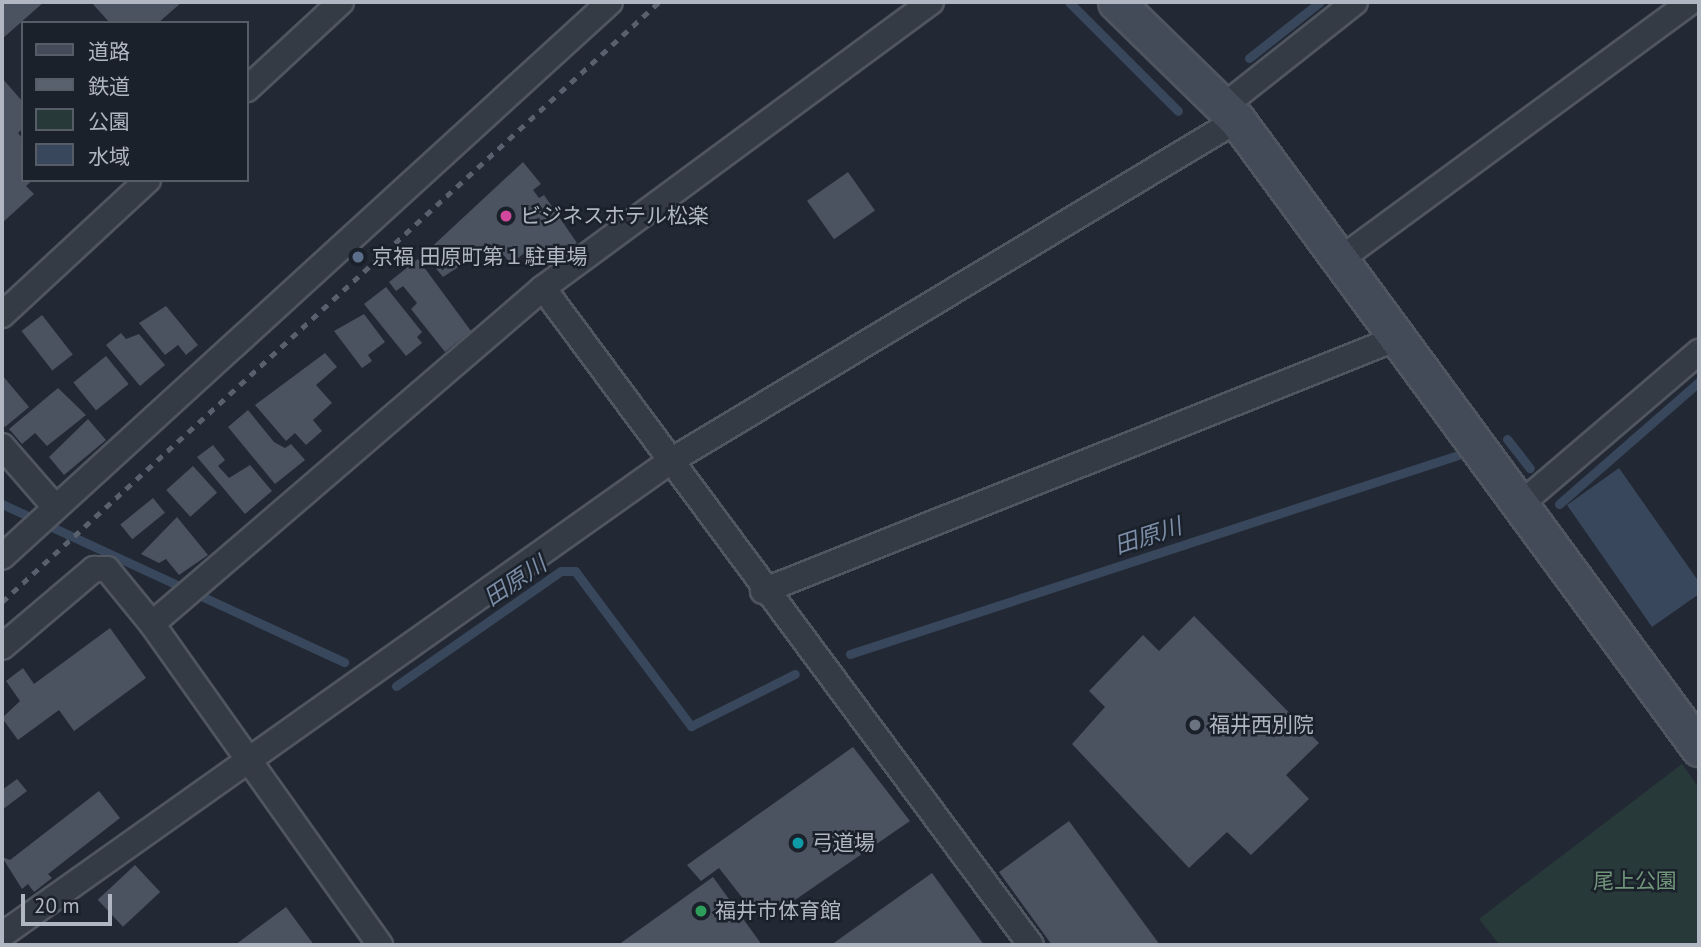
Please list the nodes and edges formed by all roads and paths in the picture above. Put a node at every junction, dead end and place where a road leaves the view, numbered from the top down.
1 (341, 2) edge
2 (610, 2) edge
3 (931, 2) edge
4 (1116, 2) edge
5 (1355, 2) edge
6 (1690, 2) edge
7 (248, 88) edge
8 (1230, 113) junction
9 (146, 182) edge
10 (1342, 258) junction
11 (543, 288) junction
12 (2, 315) edge
13 (1400, 337) junction
14 (1699, 352) edge
15 (2, 446) edge
16 (669, 462) junction
17 (1522, 503) junction
18 (53, 509) junction
19 (2, 557) edge
20 (763, 591) junction
21 (152, 624) junction
22 (2, 647) edge
23 (1699, 748) edge
24 (248, 762) junction
25 (2, 935) edge
26 (380, 945) edge
27 (1031, 945) edge

1 - 7 street
2 - 18 street
3 - 11 street
4 - 8 street
5 - 8 street
6 - 10 street
8 - 10 street
8 - 16 street
9 - 12 street
10 - 13 street
11 - 16 street
11 - 21 street
13 - 17 street
13 - 20 street
14 - 17 street
15 - 18 street
16 - 20 street
16 - 24 street
17 - 23 street
18 - 19 street
20 - 27 street
21 - 22 street
21 - 24 street
24 - 25 street
24 - 26 street

